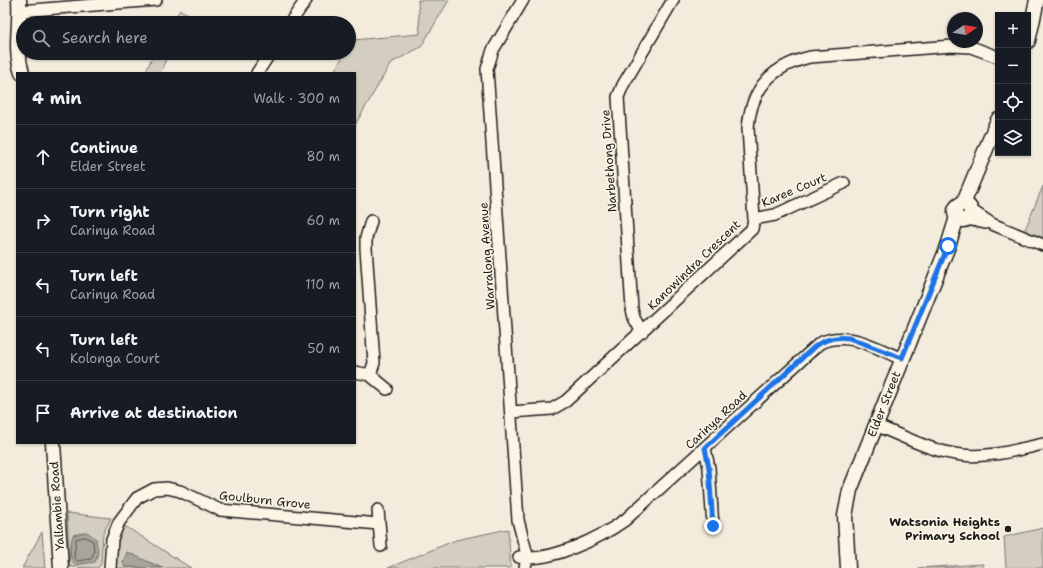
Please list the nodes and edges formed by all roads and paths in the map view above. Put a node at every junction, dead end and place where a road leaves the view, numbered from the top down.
1 (156, 0) edge
2 (306, 0) edge
3 (523, 0) edge
4 (673, 0) edge
5 (1037, 0) edge
6 (21, 11) edge
7 (295, 16) edge
8 (1031, 27) edge
9 (995, 56) edge
10 (20, 60) edge
11 (25, 60) edge
12 (265, 60) edge
13 (24, 72) edge
14 (24, 72) edge
15 (258, 72) edge
16 (995, 128) edge
17 (844, 183) dead end
18 (965, 213) junction
19 (754, 219) junction
20 (371, 221) dead end
21 (1043, 245) edge
22 (642, 332) junction
23 (902, 358) junction
24 (356, 372) edge
25 (370, 375) junction
26 (387, 389) dead end
27 (511, 412) junction
28 (875, 425) junction
29 (44, 444) edge
30 (53, 444) edge
31 (1043, 444) edge
32 (705, 448) junction
33 (378, 510) dead end
34 (379, 524) junction
35 (713, 526) dead end
36 (381, 546) dead end
37 (523, 561) edge
38 (52, 568) edge
39 (61, 568) edge
40 (110, 568) edge
41 (848, 568) edge

1 - 6 street
2 - 7 street
3 - 27 street, Warralong Avenue
4 - 22 street, Narbethong Drive
5 - 8 street
9 - 19 street, Kanowindra Crescent
10 - 13 street
11 - 14 street
12 - 15 street
16 - 18 street, Elder Street
17 - 19 street, Karee Court
18 - 21 street
18 - 23 street, Elder Street
19 - 22 street, Kanowindra Crescent
20 - 25 street
22 - 27 street, Kanowindra Crescent
23 - 28 street, Elder Street
23 - 32 street, Carinya Road
24 - 25 street
25 - 26 street
27 - 37 street, Warralong Avenue
28 - 31 street
28 - 41 street, Elder Street
29 - 38 street, Yallambie Road
30 - 39 street, Yallambie Road
32 - 35 street
32 - 37 street, Carinya Road
33 - 34 street
34 - 36 street
34 - 40 street, Goulburn Grove

